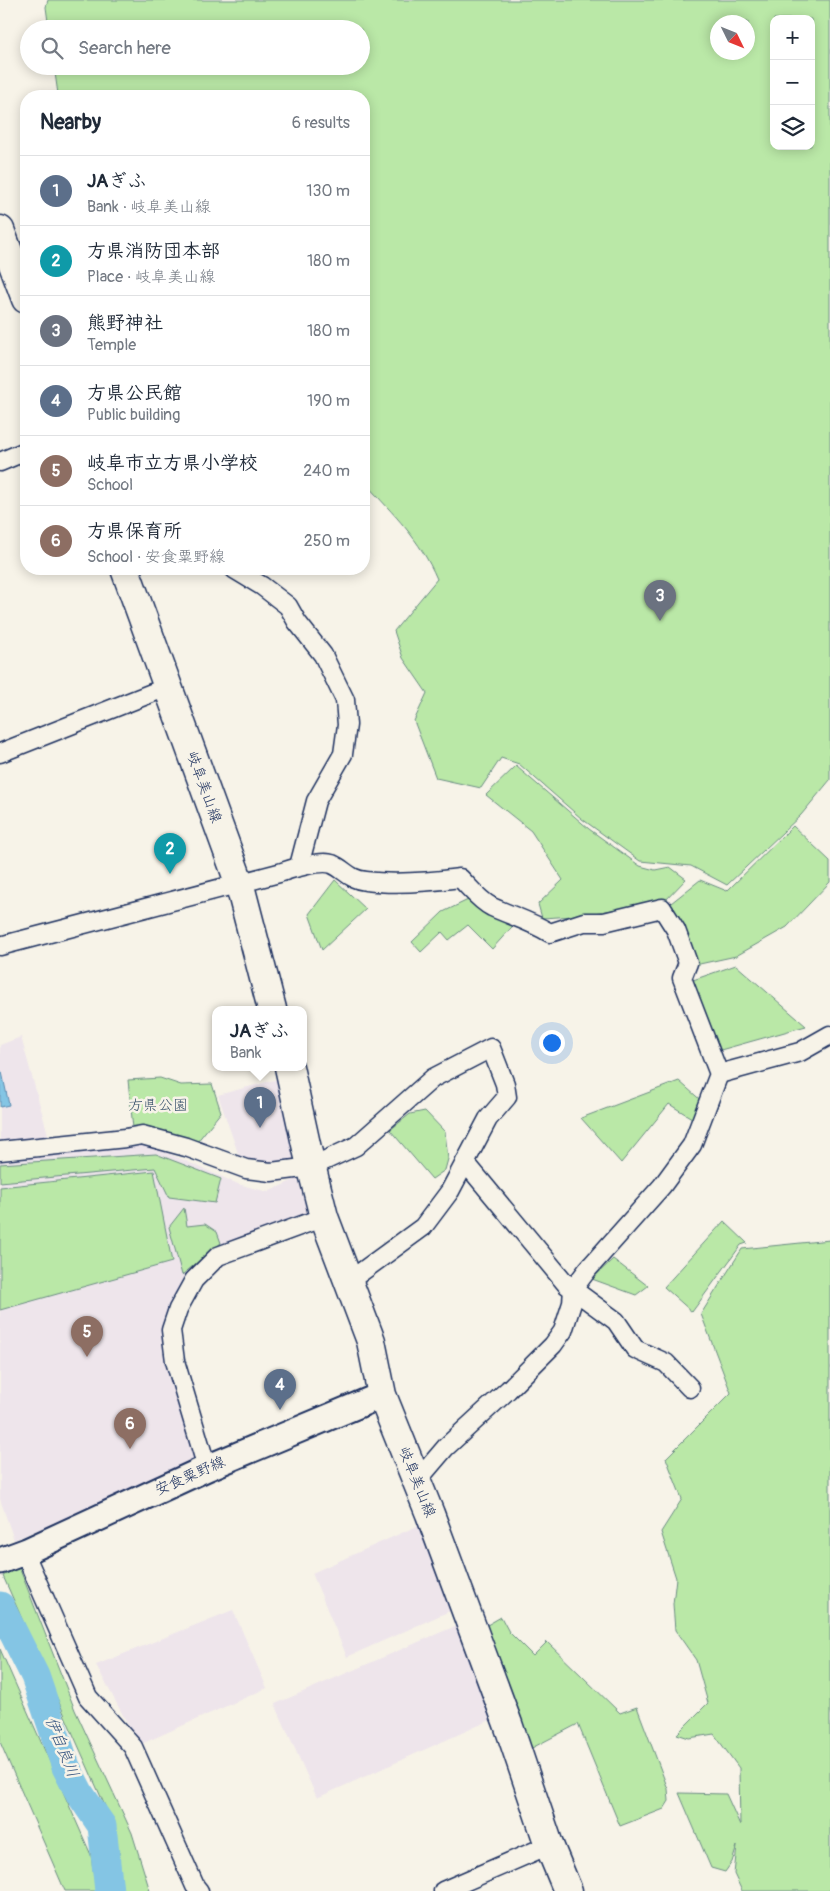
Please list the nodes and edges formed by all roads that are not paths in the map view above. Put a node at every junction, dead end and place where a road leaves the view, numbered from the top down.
1 (0, 230) edge
2 (20, 283) edge
3 (20, 454) edge
4 (0, 462) edge
5 (127, 575) edge
6 (244, 575) edge
7 (167, 687) junction
8 (0, 753) edge
9 (299, 866) junction
10 (239, 882) junction
11 (0, 946) edge
12 (271, 1006) edge
13 (830, 1035) edge
14 (290, 1071) edge
15 (719, 1074) junction
16 (0, 1151) edge
17 (465, 1162) junction
18 (311, 1167) junction
19 (324, 1217) junction
20 (348, 1282) junction
21 (573, 1289) junction
22 (690, 1388) dead end
23 (382, 1395) junction
24 (207, 1468) junction
25 (417, 1481) junction
26 (28, 1557) junction
27 (0, 1561) edge
28 (549, 1845) junction
29 (199, 1891) edge
30 (443, 1891) edge
31 (568, 1891) edge

1 - 2 main road
3 - 4 street
5 - 7 main road, 岐阜美山線
6 - 9 street
7 - 8 street
7 - 10 main road, 岐阜美山線
9 - 10 street
9 - 15 street
10 - 11 street
10 - 12 main road, 岐阜美山線
13 - 15 street
14 - 18 main road, 岐阜美山線
15 - 21 street
16 - 18 street
17 - 18 street
17 - 20 street
17 - 21 street
18 - 19 main road, 岐阜美山線
19 - 20 main road, 岐阜美山線
19 - 24 street
20 - 23 main road, 岐阜美山線
21 - 22 street
21 - 25 street
23 - 24 main road, 安食粟野線
23 - 25 main road, 岐阜美山線
24 - 26 main road, 安食粟野線
25 - 28 main road, 岐阜美山線
26 - 27 main road, 安食粟野線
26 - 29 street
28 - 30 street
28 - 31 main road, 岐阜美山線

